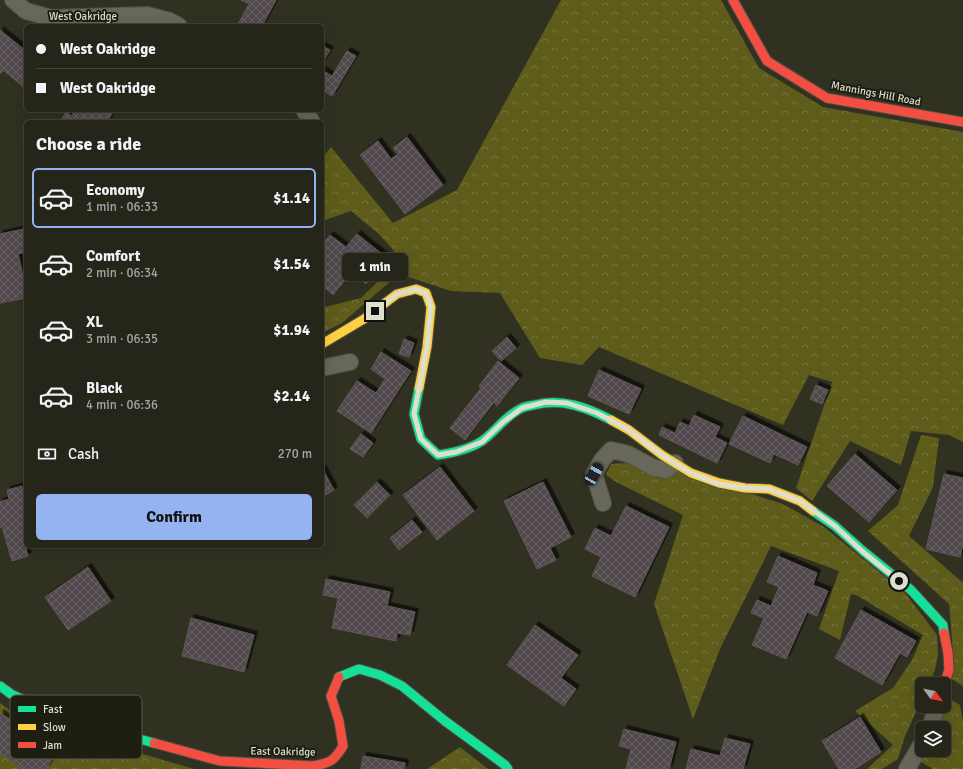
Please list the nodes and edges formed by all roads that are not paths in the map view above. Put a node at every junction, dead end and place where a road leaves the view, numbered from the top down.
1 (14, 0) edge
2 (733, 0) edge
3 (175, 24) edge
4 (963, 122) edge
5 (324, 343) edge
6 (350, 362) dead end
7 (324, 368) edge
8 (675, 463) junction
9 (603, 503) dead end
10 (947, 677) edge
11 (0, 686) edge
12 (13, 695) edge
13 (142, 740) edge
14 (915, 755) edge
15 (508, 769) edge
16 (907, 769) edge

1 - 3 street, West Oakridge
2 - 4 street, Mannings Hill Road
5 - 8 street
6 - 7 street
8 - 9 street
8 - 10 street
11 - 12 street, East Oakridge
13 - 15 street, East Oakridge
14 - 16 street

